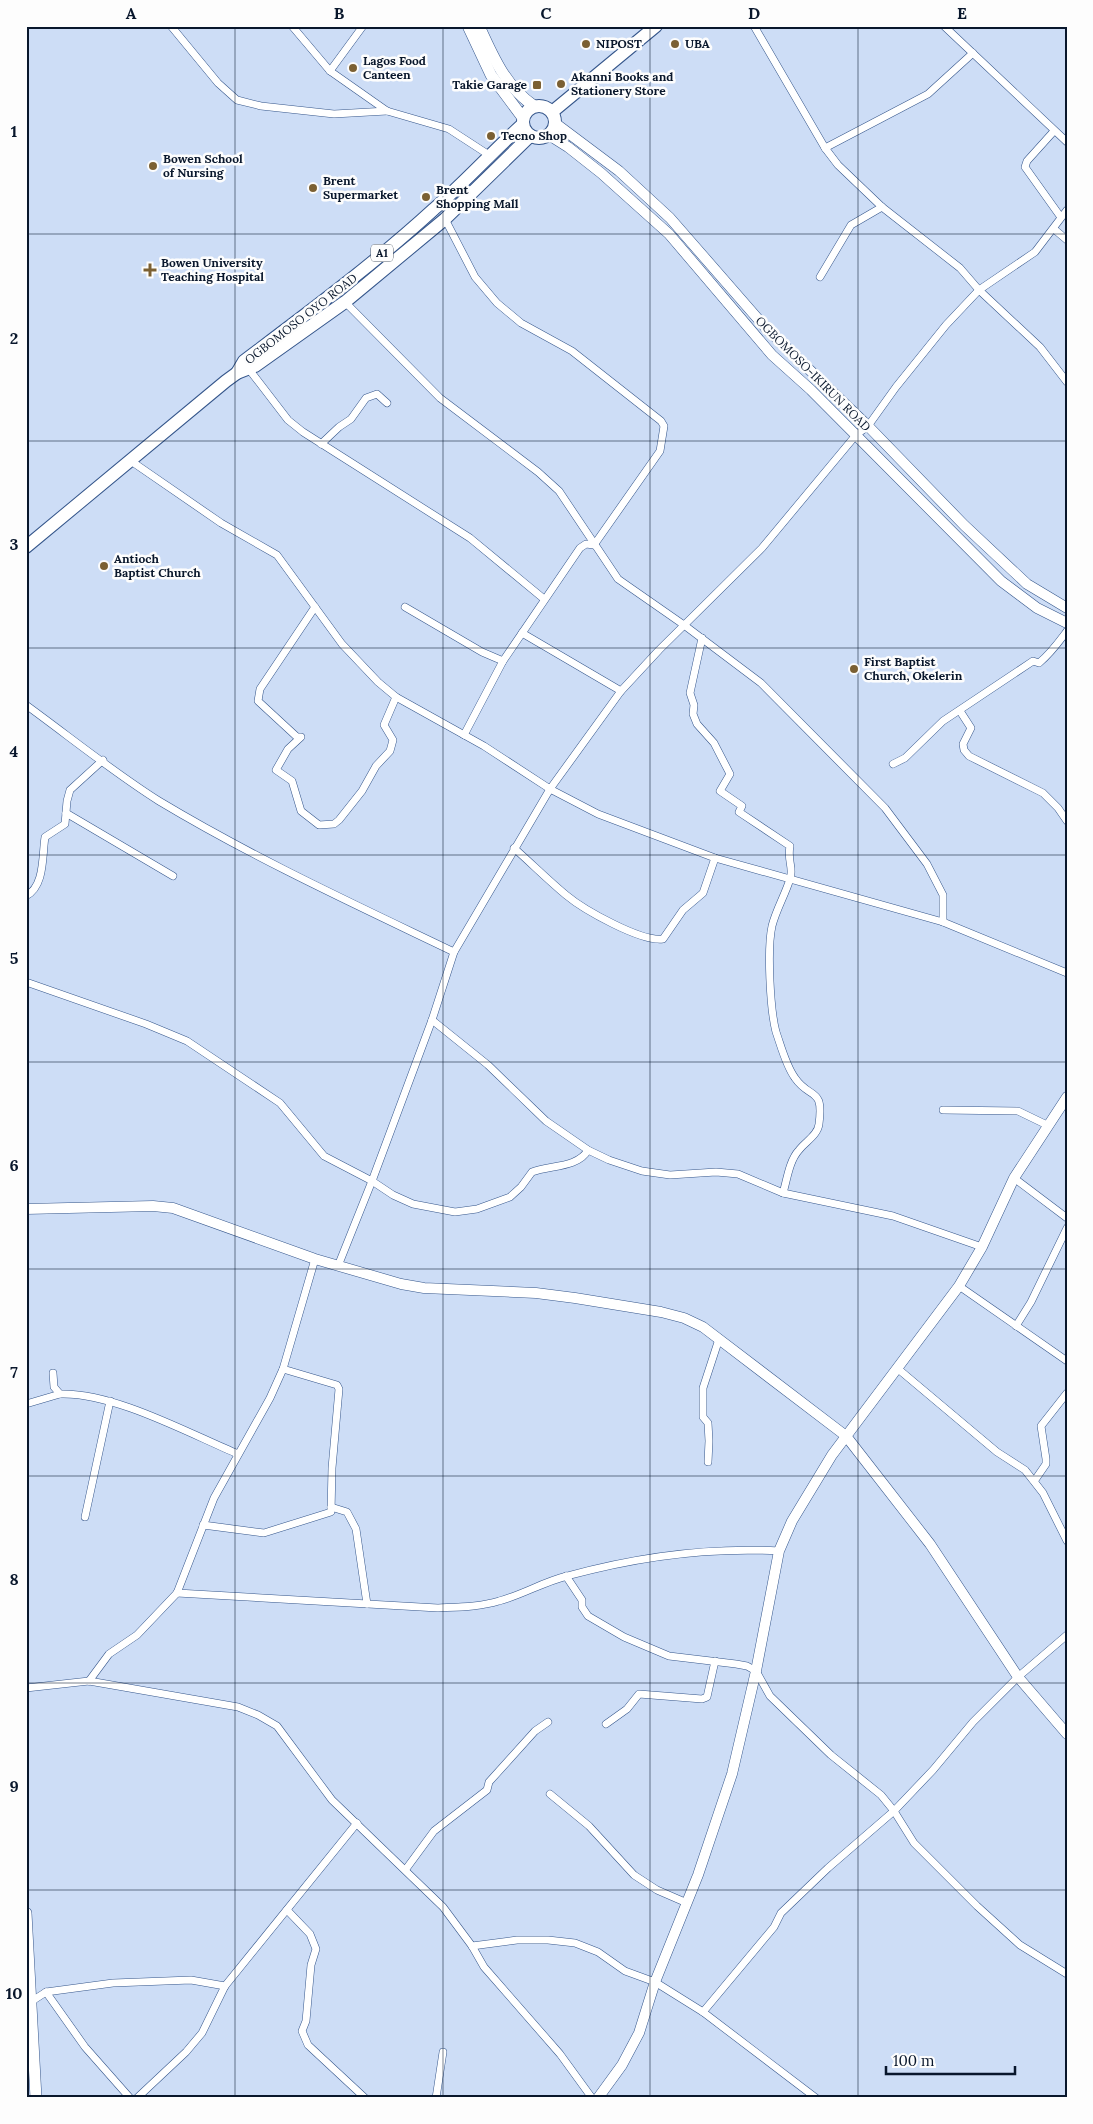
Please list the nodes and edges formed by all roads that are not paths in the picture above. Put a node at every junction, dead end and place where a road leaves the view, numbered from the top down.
1 (171, 26) edge
2 (292, 26) edge
3 (363, 26) edge
4 (468, 26) edge
5 (479, 26) edge
6 (656, 26) edge
7 (754, 26) edge
8 (944, 26) edge
9 (973, 53) junction
10 (330, 71) junction
11 (534, 106) junction
12 (387, 111) junction
13 (554, 117) junction
14 (525, 126) junction
15 (1054, 131) junction
16 (549, 135) junction
17 (1067, 142) edge
18 (825, 148) junction
19 (489, 155) junction
20 (882, 207) junction
21 (1067, 210) edge
22 (1060, 216) junction
23 (445, 219) junction
24 (1054, 229) junction
25 (1067, 240) edge
26 (820, 277) dead end
27 (979, 290) junction
28 (345, 302) junction
29 (243, 368) junction
30 (1067, 382) edge
31 (387, 403) dead end
32 (868, 426) junction
33 (856, 434) junction
34 (321, 444) junction
35 (132, 461) junction
36 (594, 545) junction
37 (26, 547) edge
38 (544, 599) junction
39 (316, 607) junction
40 (406, 607) dead end
41 (1067, 608) edge
42 (1067, 623) edge
43 (684, 625) junction
44 (1067, 631) edge
45 (522, 633) junction
46 (702, 638) junction
47 (503, 661) junction
48 (621, 691) junction
49 (396, 697) junction
50 (26, 705) edge
51 (960, 711) junction
52 (464, 735) junction
53 (103, 760) junction
54 (893, 764) dead end
55 (550, 788) junction
56 (66, 813) junction
57 (1067, 821) edge
58 (514, 848) junction
59 (715, 858) junction
60 (173, 876) dead end
61 (790, 879) junction
62 (26, 896) edge
63 (943, 922) junction
64 (454, 952) junction
65 (1067, 973) edge
66 (26, 982) edge
67 (432, 1020) junction
68 (1067, 1097) edge
69 (943, 1110) dead end
70 (1047, 1125) junction
71 (588, 1150) junction
72 (1014, 1178) junction
73 (372, 1181) junction
74 (783, 1193) junction
75 (26, 1209) edge
76 (1067, 1218) edge
77 (1067, 1228) edge
78 (982, 1247) junction
79 (315, 1259) junction
80 (338, 1266) junction
81 (958, 1286) junction
82 (1016, 1326) junction
83 (719, 1339) junction
84 (1067, 1361) edge
85 (897, 1368) junction
86 (283, 1369) junction
87 (52, 1372) dead end
88 (1067, 1393) edge
89 (60, 1394) junction
90 (110, 1401) junction
91 (26, 1404) edge
92 (846, 1436) junction
93 (238, 1454) junction
94 (708, 1462) dead end
95 (1035, 1480) junction
96 (331, 1507) junction
97 (85, 1517) dead end
98 (203, 1525) junction
99 (1067, 1541) edge
100 (779, 1551) junction
101 (566, 1576) junction
102 (177, 1593) junction
103 (367, 1604) junction
104 (1067, 1634) edge
105 (715, 1660) junction
106 (756, 1671) junction
107 (1018, 1677) junction
108 (88, 1681) junction
109 (26, 1688) edge
110 (548, 1722) dead end
111 (606, 1724) dead end
112 (1067, 1734) edge
113 (550, 1794) dead end
114 (894, 1811) junction
115 (357, 1823) junction
116 (406, 1869) junction
117 (687, 1903) junction
118 (286, 1910) junction
119 (26, 1913) edge
120 (472, 1946) junction
121 (1067, 1974) edge
122 (655, 1982) junction
123 (225, 1986) junction
124 (46, 1992) junction
125 (28, 2003) edge
126 (703, 2012) junction
127 (443, 2052) dead end
128 (36, 2098) edge
129 (130, 2098) edge
130 (137, 2098) edge
131 (365, 2098) edge
132 (436, 2098) edge
133 (592, 2098) edge
134 (598, 2098) edge
135 (816, 2098) edge

1 - 12 street
2 - 10 street
3 - 10 street
4 - 14 main road
5 - 11 main road
6 - 13 highway
7 - 18 street
8 - 9 street
9 - 15 street
9 - 18 street
10 - 12 street
11 - 13 highway
11 - 14 highway, A1
12 - 19 street
13 - 16 highway
13 - 32 street, OGBOMOSO-IKIRUN ROAD
14 - 16 highway
14 - 19 highway, OGBOMOSO OYO ROAD / A1
14 - 23 highway, OGBOMOSO OYO ROAD / A1
15 - 17 street
15 - 22 street
16 - 33 street, OGBOMOSO-IKIRUN ROAD
18 - 20 street
19 - 29 highway, OGBOMOSO OYO ROAD / A1
20 - 26 street
20 - 27 street
21 - 22 street
22 - 24 street
23 - 28 highway, OGBOMOSO OYO ROAD / A1
23 - 36 street
24 - 25 street
24 - 27 street
27 - 30 street
27 - 32 street
28 - 29 highway, OGBOMOSO OYO ROAD / A1
28 - 36 street
29 - 34 street
29 - 35 highway, OGBOMOSO OYO ROAD / A1
31 - 34 street
32 - 33 street
32 - 41 street, OGBOMOSO-IKIRUN ROAD
33 - 42 street, OGBOMOSO-IKIRUN ROAD
33 - 43 street
34 - 38 street
35 - 37 highway, OGBOMOSO OYO ROAD / A1
35 - 39 street
36 - 38 street
36 - 43 street
38 - 45 street
39 - 49 street
39 - 49 street
40 - 47 street
43 - 46 street
43 - 48 street
44 - 51 street
45 - 47 street
45 - 48 street
46 - 61 street
46 - 63 street
47 - 52 street
48 - 55 street
49 - 52 street
50 - 53 street
51 - 54 street
51 - 57 street
52 - 55 street
53 - 56 street
53 - 64 street
55 - 58 street
55 - 59 street
56 - 60 street
56 - 62 street
58 - 59 street
58 - 64 street
59 - 61 street
61 - 63 street
61 - 74 street
63 - 65 street
64 - 67 street
66 - 73 street
67 - 71 street
67 - 73 street
68 - 70 street
69 - 70 street
70 - 72 street
71 - 73 street
71 - 74 street
72 - 76 street
72 - 78 street
73 - 80 street
74 - 78 street
75 - 79 street
77 - 82 street
78 - 81 street
79 - 80 street
79 - 86 street
80 - 83 street
81 - 82 street
81 - 85 street
82 - 84 street
83 - 92 street
83 - 94 street
85 - 92 street
85 - 95 street
86 - 93 street
86 - 96 street
87 - 89 street
88 - 95 street
89 - 90 street
89 - 91 street
90 - 93 street
90 - 97 street
92 - 100 street
92 - 107 street
93 - 98 street
95 - 99 street
96 - 98 street
96 - 103 street
98 - 102 street
100 - 101 street
100 - 106 street
101 - 103 street
101 - 105 street
102 - 103 street
102 - 108 street
104 - 107 street
105 - 106 street
105 - 111 street
106 - 114 street
106 - 117 street
107 - 112 street
107 - 114 street
108 - 109 street
108 - 115 street
110 - 116 street
113 - 117 street
114 - 121 street
114 - 126 street
115 - 116 street
115 - 118 street
116 - 120 street
117 - 122 street
118 - 123 street
118 - 131 street
119 - 125 main road
120 - 122 street
120 - 133 street
122 - 126 street
122 - 134 street
123 - 124 street
123 - 130 street
124 - 125 street
124 - 129 street
125 - 128 main road
126 - 135 street
127 - 132 street

